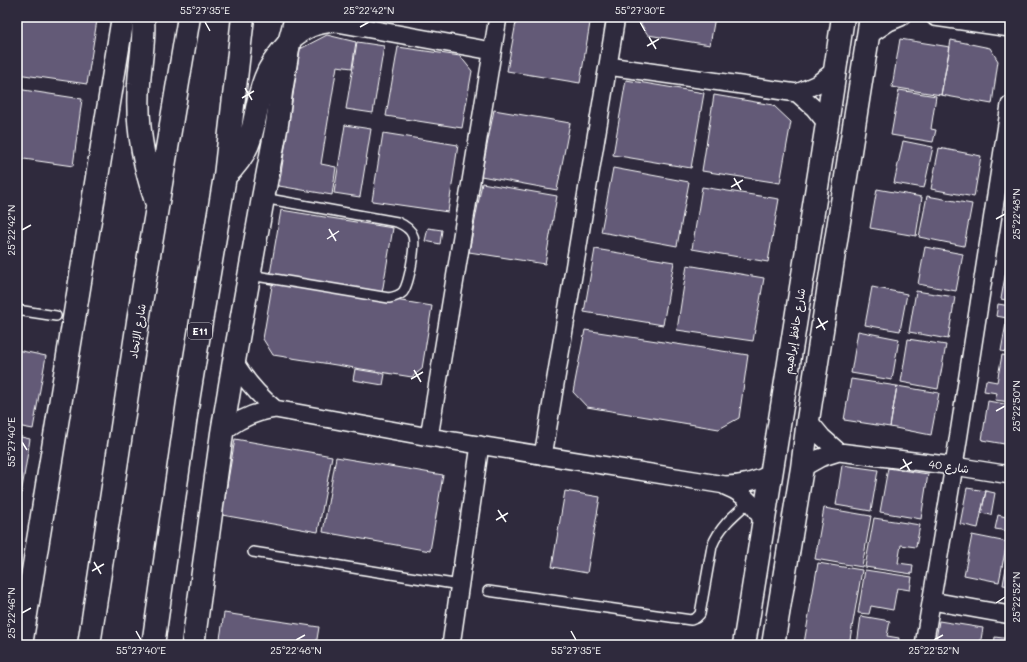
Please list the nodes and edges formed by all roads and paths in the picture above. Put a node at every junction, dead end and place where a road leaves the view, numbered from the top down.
1 (123, 17) edge
2 (143, 17) edge
3 (189, 17) edge
4 (243, 17) edge
5 (296, 17) edge
6 (498, 17) edge
7 (616, 17) edge
8 (843, 17) edge
9 (901, 17) edge
10 (935, 17) edge
11 (333, 20) edge
12 (869, 26) edge
13 (1009, 32) edge
14 (289, 43) junction
15 (492, 51) junction
16 (608, 66) junction
17 (834, 72) junction
18 (797, 93) junction
19 (1010, 105) edge
20 (827, 124) junction
21 (224, 176) junction
22 (262, 198) junction
23 (158, 204) junction
24 (250, 275) junction
25 (17, 310) edge
26 (56, 316) dead end
27 (234, 361) junction
28 (275, 409) junction
29 (808, 420) junction
30 (222, 433) junction
31 (429, 437) junction
32 (480, 445) junction
33 (839, 452) junction
34 (543, 456) junction
35 (954, 466) junction
36 (802, 468) junction
37 (772, 473) junction
38 (1010, 475) edge
39 (725, 485) junction
40 (750, 501) junction
41 (764, 524) junction
42 (253, 552) dead end
43 (460, 585) junction
44 (488, 591) dead end
45 (932, 601) junction
46 (1010, 615) edge
47 (21, 645) edge
48 (89, 645) edge
49 (153, 645) edge
50 (193, 645) edge
51 (451, 645) edge
52 (744, 645) edge
53 (773, 645) edge
54 (924, 645) edge

1 - 47 main road
2 - 23 main road
3 - 23 main road, شارع الإتحاد
4 - 21 main road, E11
5 - 14 main road
6 - 15 street
7 - 16 street
8 - 17 main road, شارع حافظ إبراهيم
9 - 12 street
10 - 13 street
11 - 14 street
11 - 15 street
12 - 29 main road
14 - 21 main road
14 - 22 main road
15 - 31 street
16 - 18 street
16 - 34 street
17 - 18 street
17 - 20 main road, شارع حافظ إبراهيم
18 - 20 street
19 - 35 street
20 - 37 main road, شارع حافظ إبراهيم
21 - 49 main road, E11
22 - 24 main road
22 - 24 lane
23 - 48 main road, شارع الإتحاد
24 - 27 main road
25 - 26 lane
27 - 28 street
27 - 30 main road
28 - 30 street
28 - 31 street
29 - 33 street
29 - 36 main road
30 - 50 main road
31 - 32 street
32 - 34 street
32 - 43 street
33 - 35 street, شارع 40
33 - 36 street, شارع 40
34 - 39 street
35 - 38 street, شارع 40
35 - 45 street
36 - 53 main road
37 - 39 street
37 - 41 main road, شارع حافظ إبراهيم
39 - 40 street
40 - 41 street
40 - 44 lane
41 - 52 main road, شارع حافظ إبراهيم
42 - 43 lane
43 - 51 street
45 - 46 street
45 - 54 street

